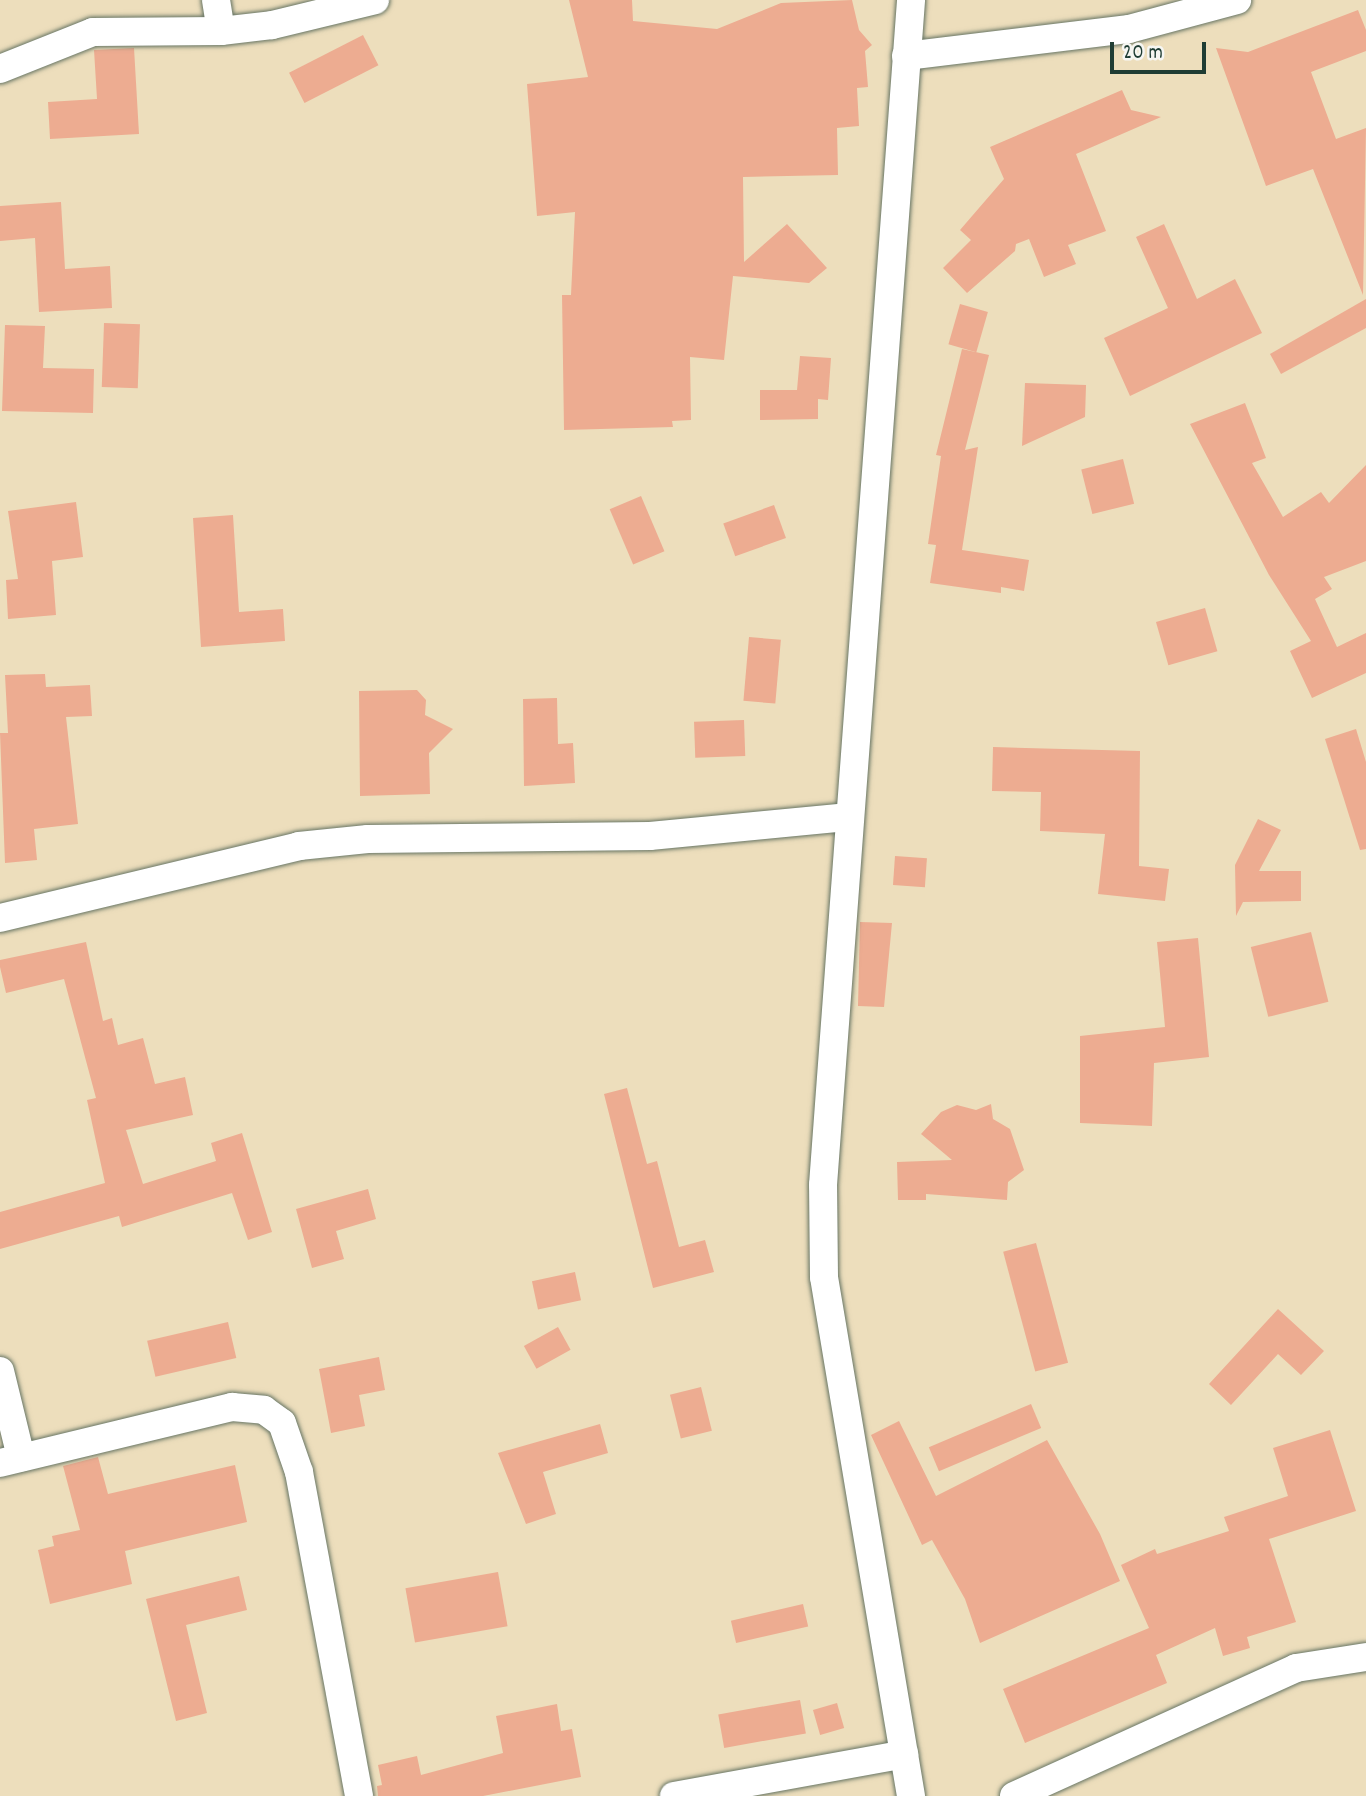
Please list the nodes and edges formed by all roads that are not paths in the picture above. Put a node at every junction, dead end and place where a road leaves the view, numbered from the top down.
1 (216, 0) edge
2 (374, 0) edge
3 (911, 0) edge
4 (1237, 0) edge
5 (221, 32) junction
6 (906, 56) junction
7 (0, 69) edge
8 (849, 817) junction
9 (0, 918) edge
10 (0, 1371) edge
11 (11, 1460) edge
12 (1366, 1657) edge
13 (904, 1754) junction
14 (359, 1796) edge
15 (674, 1796) edge
16 (911, 1796) edge
17 (1014, 1796) edge

1 - 5 street
2 - 5 street
3 - 6 street
4 - 6 street
5 - 7 street
6 - 8 street
8 - 9 street
8 - 13 street
10 - 11 street
11 - 14 street
12 - 17 street
13 - 15 street
13 - 16 street

